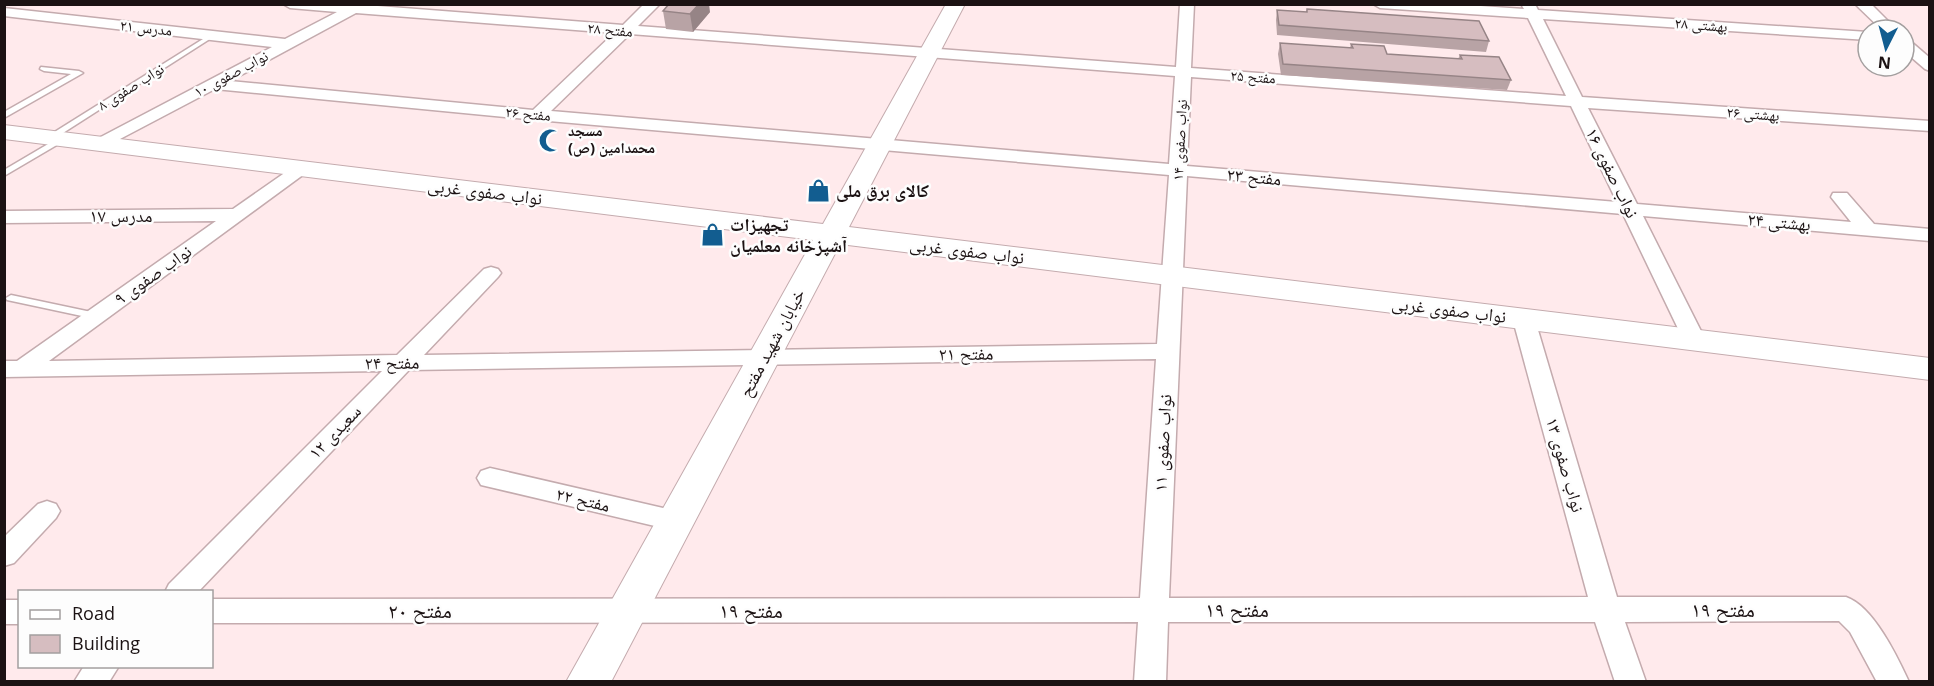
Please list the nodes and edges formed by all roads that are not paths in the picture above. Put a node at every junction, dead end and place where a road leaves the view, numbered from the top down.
1 (53, 4) edge
2 (290, 4) edge
3 (653, 4) edge
4 (956, 4) edge
5 (1187, 4) edge
6 (1380, 4) edge
7 (1862, 4) edge
8 (357, 7) edge
9 (1531, 10) edge
10 (4, 12) edge
11 (30, 15) junction
12 (1877, 18) edge
13 (4, 28) edge
14 (625, 31) junction
15 (213, 35) junction
16 (1856, 35) edge
17 (1916, 39) edge
18 (1921, 39) dead end
19 (288, 44) junction
20 (929, 53) junction
21 (1916, 54) edge
22 (1929, 66) edge
23 (44, 69) dead end
24 (1183, 72) junction
25 (213, 84) junction
26 (1577, 102) junction
27 (537, 115) junction
28 (4, 116) edge
29 (1929, 126) edge
30 (4, 132) edge
31 (56, 139) junction
32 (101, 144) junction
33 (879, 145) junction
34 (302, 169) junction
35 (1178, 170) junction
36 (4, 174) edge
37 (1840, 197) dead end
38 (1629, 208) junction
39 (238, 216) junction
40 (4, 217) edge
41 (1868, 230) junction
42 (831, 234) junction
43 (1929, 235) edge
44 (491, 273) dead end
45 (1173, 276) junction
46 (11, 298) dead end
47 (96, 316) junction
48 (1524, 320) junction
49 (1695, 341) junction
50 (1168, 351) junction
51 (763, 358) junction
52 (403, 363) junction
53 (1929, 369) edge
54 (10, 373) edge
55 (490, 478) dead end
56 (48, 511) dead end
57 (676, 521) junction
58 (4, 555) edge
59 (180, 590) edge
60 (1154, 610) junction
61 (1606, 610) junction
62 (213, 611) edge
63 (628, 611) junction
64 (102, 668) edge
65 (89, 681) edge
66 (588, 681) edge
67 (1149, 681) edge
68 (1631, 681) edge
69 (1894, 681) edge

1 - 11 street
2 - 8 street, مفتح ۲۸
3 - 14 street
4 - 20 street, خیابان شهید مفتح
5 - 24 street, نواب صفوی ۱۴
6 - 9 street, بهشتی ۲۸
7 - 12 street
8 - 14 street, مفتح ۲۸
8 - 19 street, نواب صفوی ۱۰
9 - 16 street, بهشتی ۲۸
9 - 26 street, نواب صفوی ۱۶
10 - 11 street, مدرس ۲۱
11 - 13 street
11 - 15 street, مدرس ۲۱
14 - 20 street, مفتح ۲۸
14 - 27 street
15 - 19 street, مدرس ۲۱
15 - 31 lane, نواب صفوی ۸
17 - 18 street
19 - 25 street, نواب صفوی ۱۰
20 - 24 street, مفتح ۲۵
20 - 33 street, خیابان شهید مفتح
21 - 22 street
23 - 28 lane
24 - 26 street, مفتح ۲۵
24 - 35 street, نواب صفوی ۱۴
25 - 27 street, مفتح ۲۶
25 - 32 street, نواب صفوی ۱۰
26 - 29 street, بهشتی ۲۶
26 - 38 street, نواب صفوی ۱۶
27 - 33 street, مفتح ۲۶
30 - 31 street, نواب صفوی غربی
31 - 32 street, نواب صفوی غربی
31 - 36 lane, نواب صفوی ۸
32 - 34 street, نواب صفوی غربی
33 - 35 street, مفتح ۲۳
33 - 42 street, خیابان شهید مفتح
34 - 39 street, نواب صفوی ۹
34 - 42 street, نواب صفوی غربی
35 - 38 street, مفتح ۲۳
35 - 45 street, نواب صفوی ۱۴
37 - 41 street
38 - 41 street, بهشتی ۲۴
38 - 49 street, نواب صفوی ۱۶
39 - 40 street, مدرس ۱۷
39 - 47 street, نواب صفوی ۹
41 - 43 street, بهشتی ۲۴
42 - 45 street, نواب صفوی غربی
42 - 51 street, خیابان شهید مفتح
44 - 52 street, سعیدی ۱۲
45 - 48 street, نواب صفوی غربی
45 - 50 street, نواب صفوی ۱۱
46 - 47 lane
47 - 54 street, نواب صفوی ۹
48 - 49 street, نواب صفوی غربی
48 - 61 street, نواب صفوی ۱۳
49 - 53 street, نواب صفوی غربی
50 - 51 street, مفتح ۲۱
50 - 60 street, نواب صفوی ۱۱
51 - 52 street, مفتح ۲۴
51 - 57 street, خیابان شهید مفتح
52 - 54 street, مفتح ۲۴
52 - 59 street, سعیدی ۱۲
55 - 57 street, مفتح ۲۲
56 - 58 street
57 - 63 street, خیابان شهید مفتح
60 - 61 street, مفتح ۱۹
60 - 63 street, مفتح ۱۹
60 - 67 street, نواب صفوی ۱۱
61 - 68 street, نواب صفوی ۱۳
61 - 69 street, مفتح ۱۹
62 - 63 street, مفتح ۲۰
63 - 66 street, خیابان شهید مفتح
64 - 65 street

